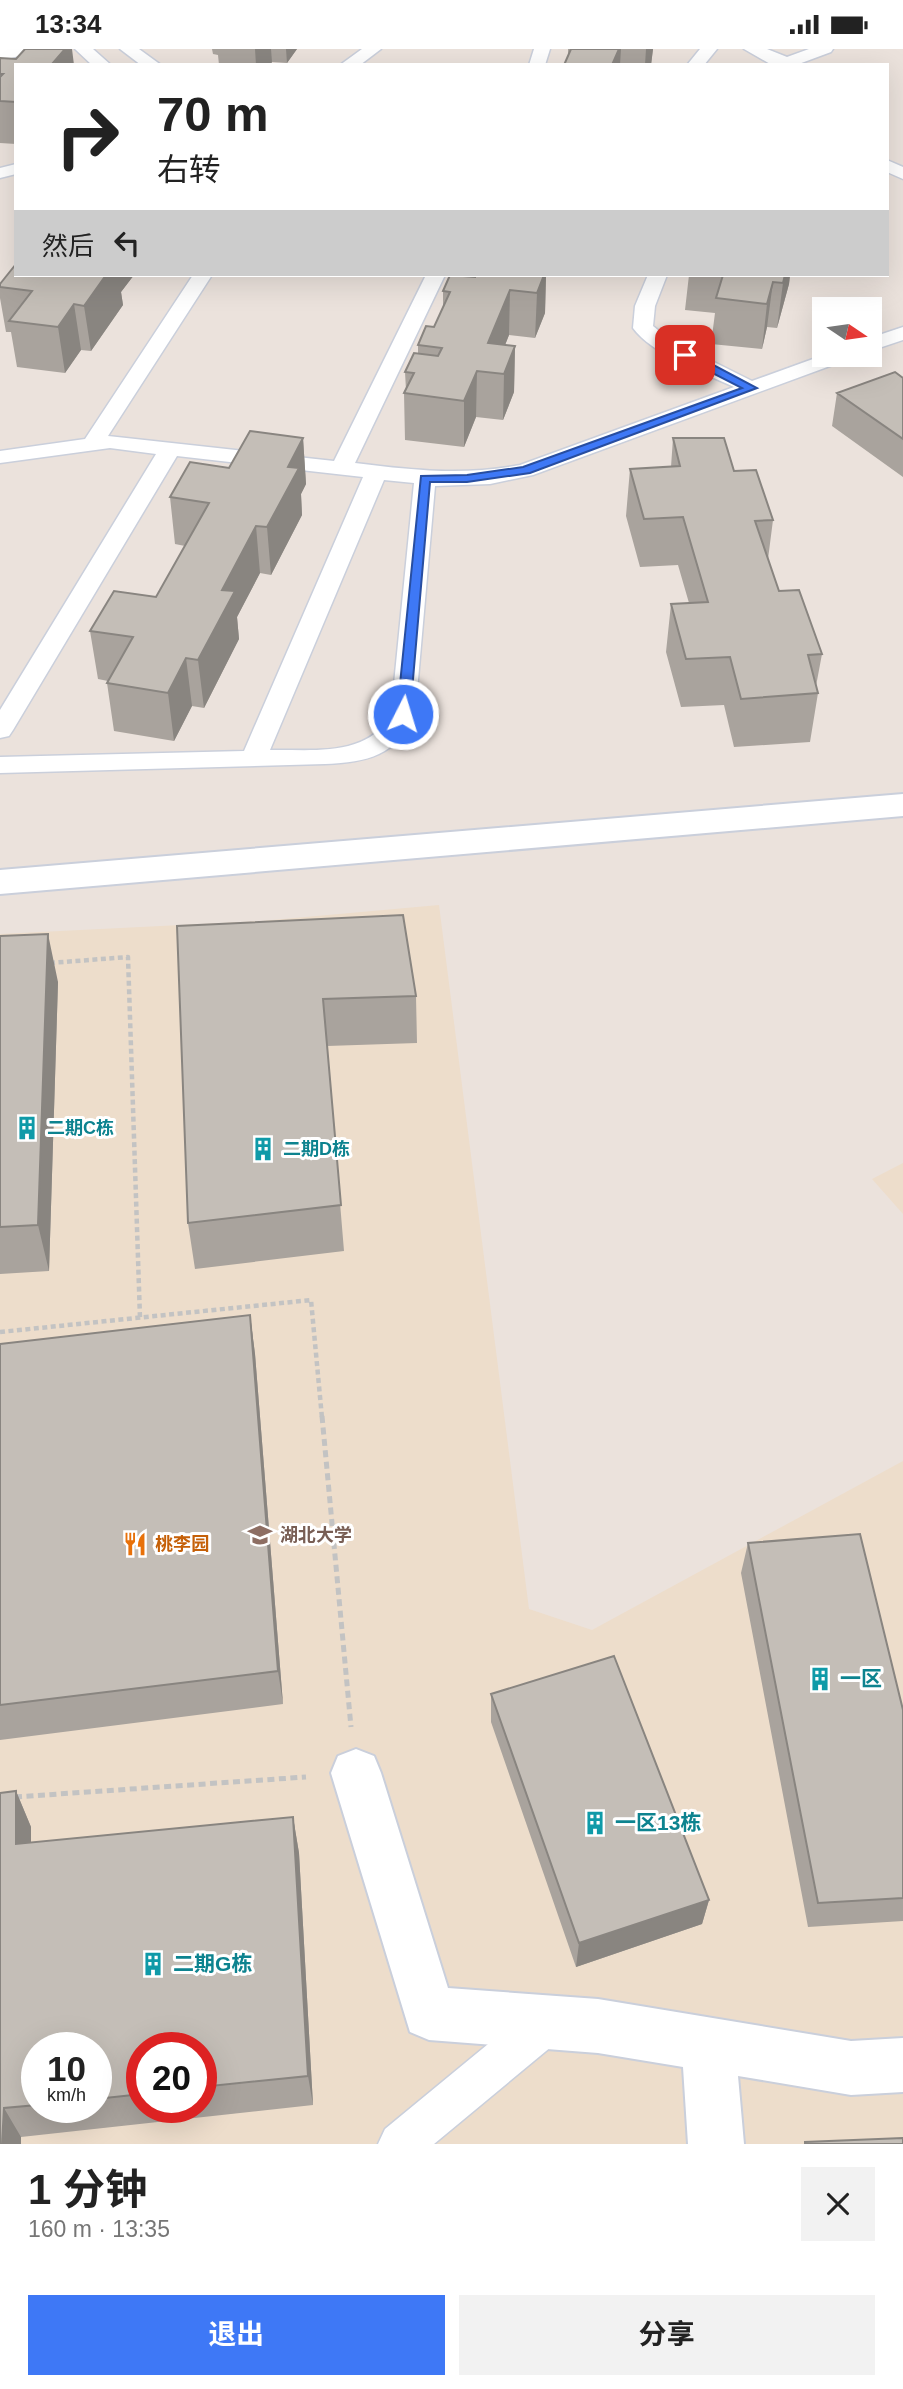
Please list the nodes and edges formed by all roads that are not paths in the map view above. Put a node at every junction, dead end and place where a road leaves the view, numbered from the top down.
1 (23, 49) edge
2 (83, 49) edge
3 (128, 49) edge
4 (373, 49) edge
5 (709, 49) edge
6 (752, 49) edge
7 (825, 49) edge
8 (0, 55) edge
9 (100, 63) edge
10 (150, 63) edge
11 (351, 63) edge
12 (697, 63) edge
13 (781, 63) edge
14 (786, 63) edge
15 (201, 277) edge
16 (434, 277) edge
17 (656, 277) edge
18 (903, 333) edge
19 (882, 341) edge
20 (812, 366) edge
21 (751, 388) junction
22 (93, 443) junction
23 (170, 449) junction
24 (0, 457) edge
25 (341, 469) junction
26 (376, 473) junction
27 (425, 478) junction
28 (0, 730) edge
29 (253, 759) junction
30 (0, 765) edge
31 (903, 805) edge
32 (0, 882) edge
33 (356, 1773) road end
34 (549, 2021) junction
35 (708, 2045) junction
36 (903, 2065) edge
37 (400, 2144) edge
38 (716, 2144) edge

1 - 8 street
2 - 9 lane
3 - 10 lane
4 - 11 lane
5 - 12 lane
6 - 13 lane
7 - 14 lane
15 - 22 lane
16 - 25 lane
17 - 21 lane
18 - 19 lane
20 - 21 lane
21 - 27 lane
22 - 23 lane
22 - 24 lane
23 - 25 lane
23 - 28 lane
25 - 26 lane
26 - 27 lane
26 - 29 lane
27 - 29 lane
29 - 30 lane
31 - 32 street
33 - 34 street
34 - 35 street
34 - 37 lane
35 - 36 street
35 - 38 street

